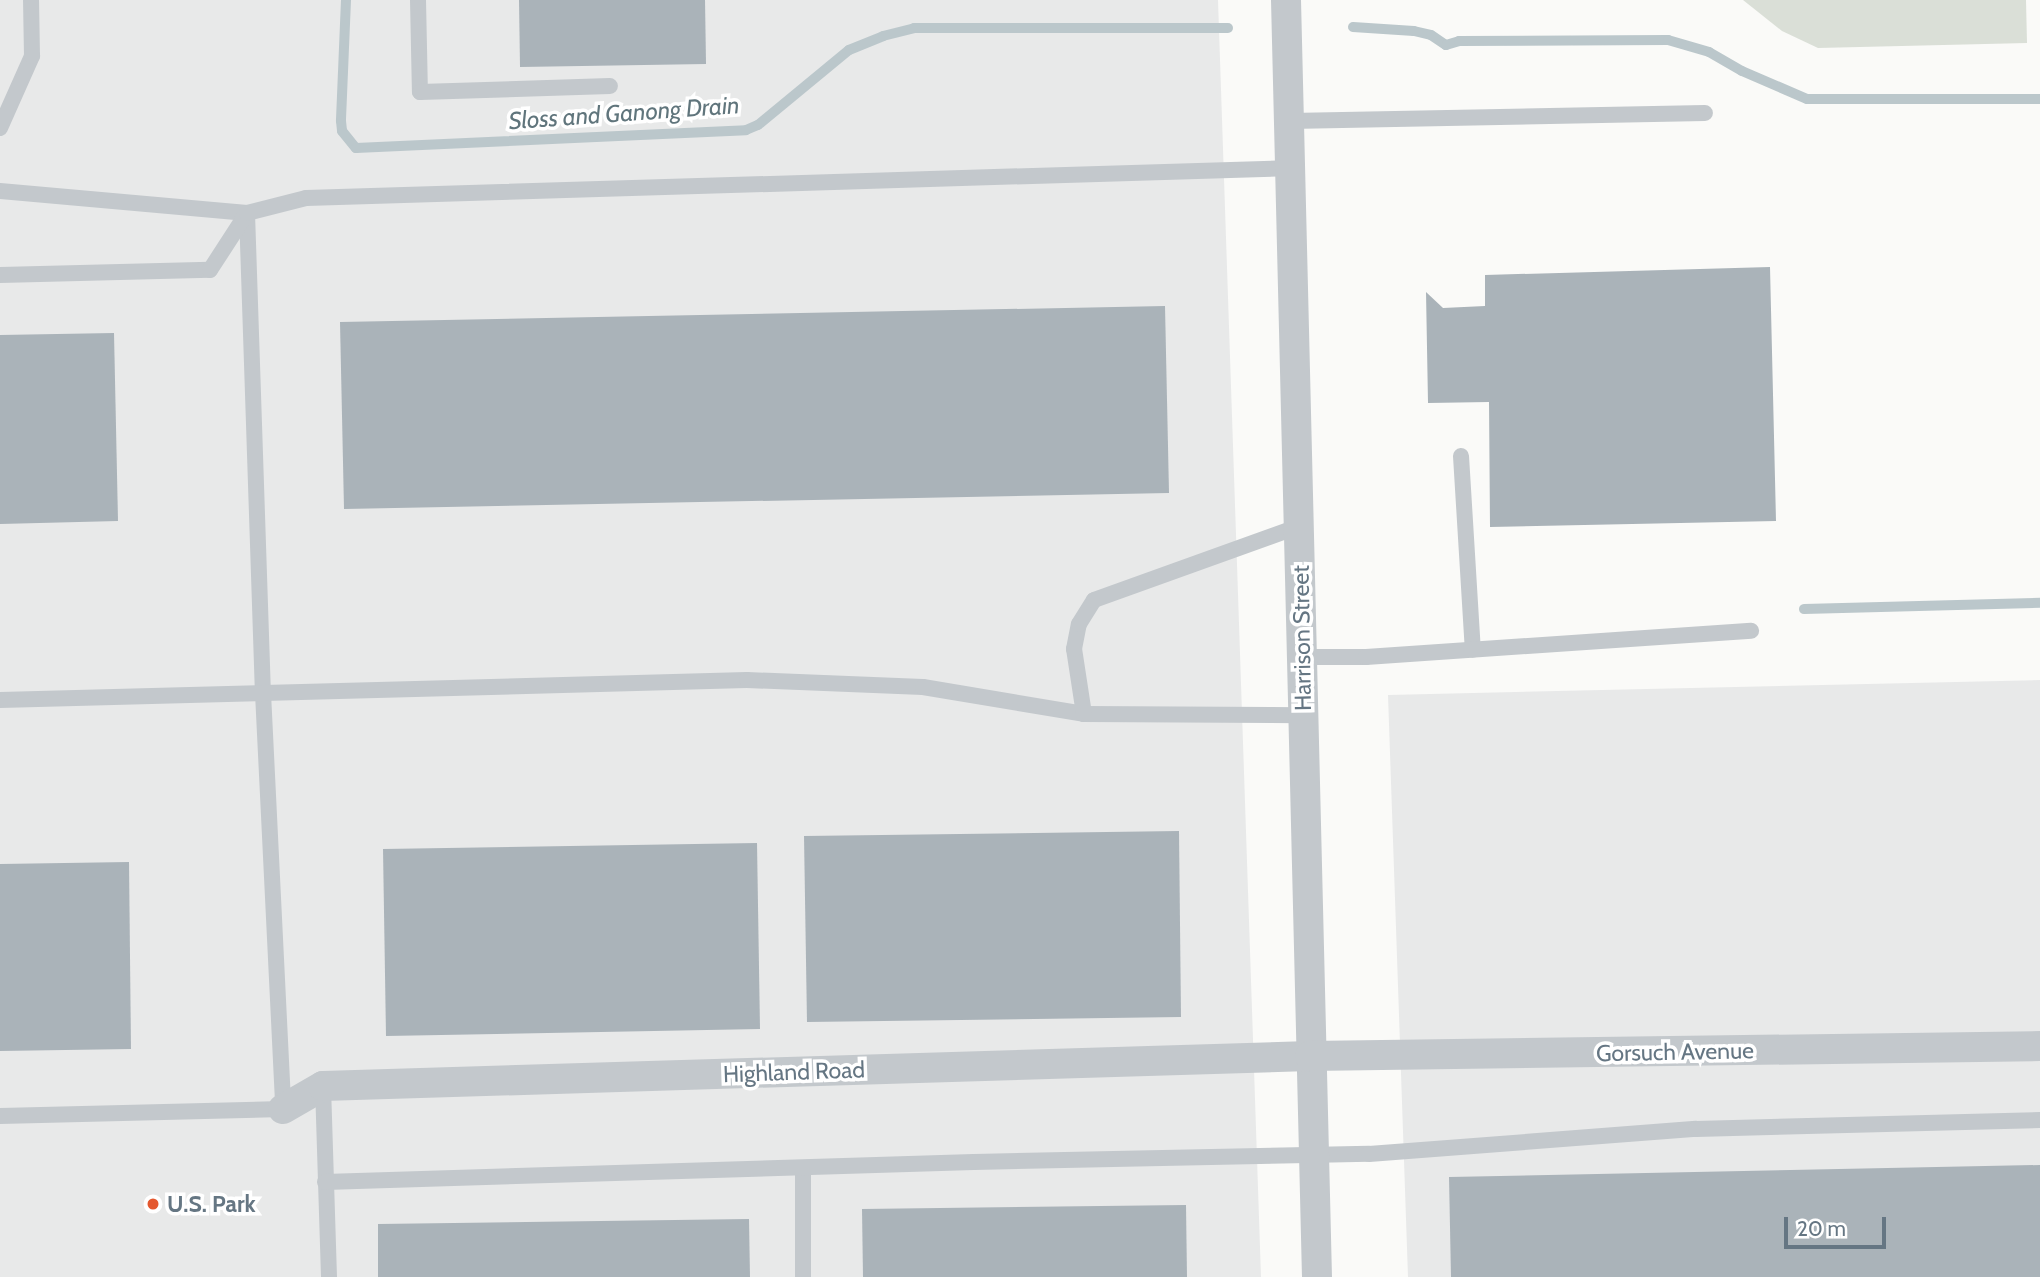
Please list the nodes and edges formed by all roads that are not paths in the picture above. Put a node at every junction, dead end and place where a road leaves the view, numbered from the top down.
1 (31, 0) edge
2 (418, 0) edge
3 (1286, 0) edge
4 (610, 86) dead end
5 (1705, 113) dead end
6 (1290, 121) junction
7 (0, 128) edge
8 (1291, 168) junction
9 (0, 191) edge
10 (247, 213) junction
11 (0, 275) edge
12 (1461, 456) dead end
13 (1300, 526) junction
14 (1751, 631) dead end
15 (1473, 650) junction
16 (1303, 657) junction
17 (263, 693) junction
18 (0, 700) edge
19 (1084, 714) junction
20 (1304, 715) junction
21 (2040, 1046) edge
22 (1310, 1056) junction
23 (323, 1086) junction
24 (283, 1109) junction
25 (0, 1116) edge
26 (2040, 1120) edge
27 (1313, 1156) junction
28 (803, 1167) junction
29 (325, 1182) junction
30 (329, 1277) edge
31 (803, 1277) edge
32 (1317, 1277) edge

1 - 7 lane
2 - 4 lane
3 - 6 street, Harrison Street
5 - 6 lane
6 - 8 street, Harrison Street
8 - 10 lane
8 - 13 street, Harrison Street
9 - 10 lane
10 - 11 lane
10 - 17 lane
12 - 15 lane
13 - 16 street, Harrison Street
13 - 19 lane
14 - 15 lane
15 - 16 lane
16 - 20 street, Harrison Street
17 - 18 lane
17 - 19 lane
17 - 24 lane
19 - 20 lane
20 - 22 street, Harrison Street
21 - 22 street, Gorsuch Avenue
22 - 23 street, Highland Road
22 - 27 street, Harrison Street
23 - 24 street, Highland Road
23 - 29 lane
24 - 25 lane
26 - 27 lane
27 - 28 lane
27 - 32 street, Harrison Street
28 - 29 lane
28 - 31 lane
29 - 30 lane

